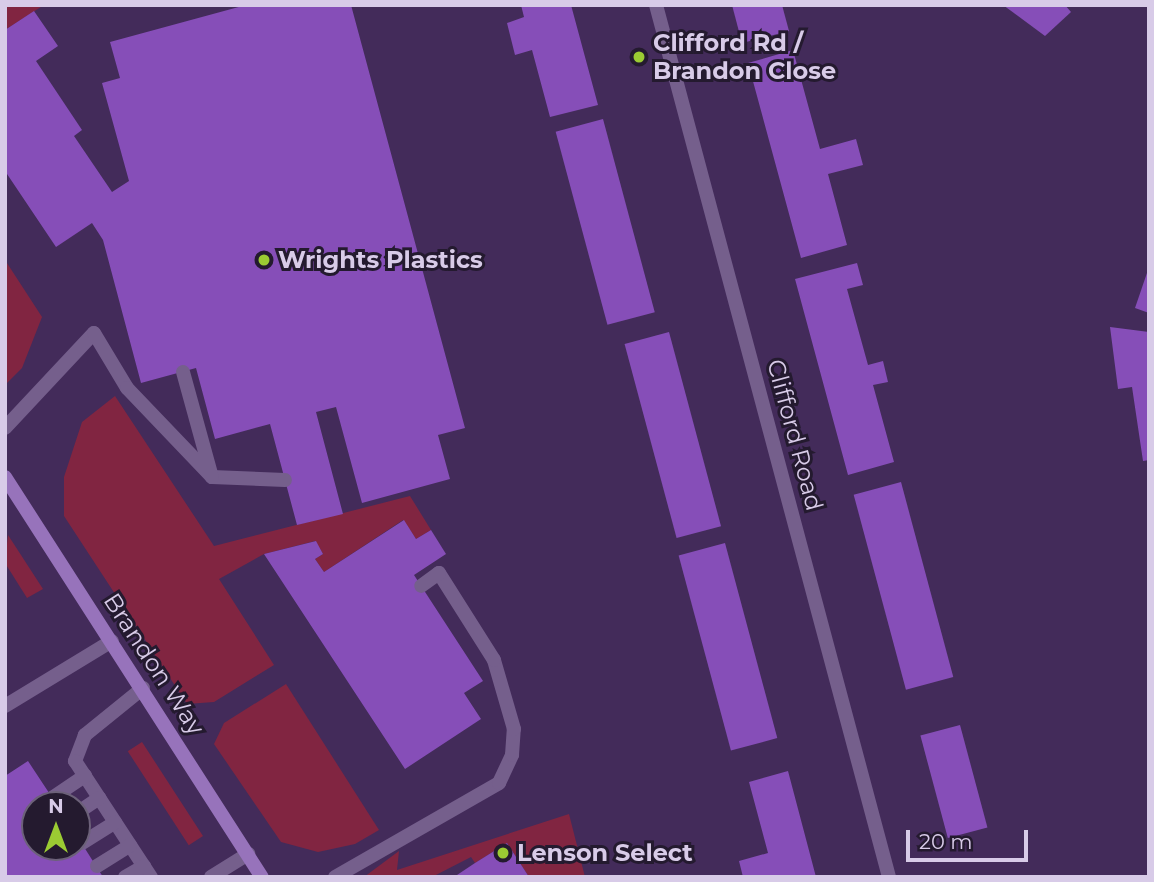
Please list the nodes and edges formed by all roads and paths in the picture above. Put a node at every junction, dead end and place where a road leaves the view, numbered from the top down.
1 (656, 5) edge
2 (183, 372) dead end
3 (5, 428) edge
4 (212, 477) junction
5 (5, 478) edge
6 (285, 480) dead end
7 (421, 586) dead end
8 (112, 641) junction
9 (143, 688) junction
10 (5, 706) edge
11 (85, 776) junction
12 (62, 791) edge
13 (100, 798) junction
14 (91, 804) edge
15 (115, 822) junction
16 (91, 837) edge
17 (130, 845) junction
18 (248, 854) junction
19 (97, 866) dead end
20 (147, 871) edge
21 (125, 877) edge
22 (211, 877) edge
23 (262, 877) edge
24 (335, 877) edge
25 (889, 877) edge

1 - 25 street, Clifford Road
2 - 4 street
3 - 4 street
4 - 6 street
5 - 8 street, Brandon Way
7 - 24 street
8 - 9 street, Brandon Way
8 - 10 street
9 - 11 street
9 - 18 street, Brandon Way
11 - 12 street
11 - 13 street
13 - 14 street
13 - 15 street
15 - 16 street
15 - 17 street
17 - 19 street
17 - 20 street
18 - 22 street
18 - 23 street, Brandon Way
20 - 21 street

